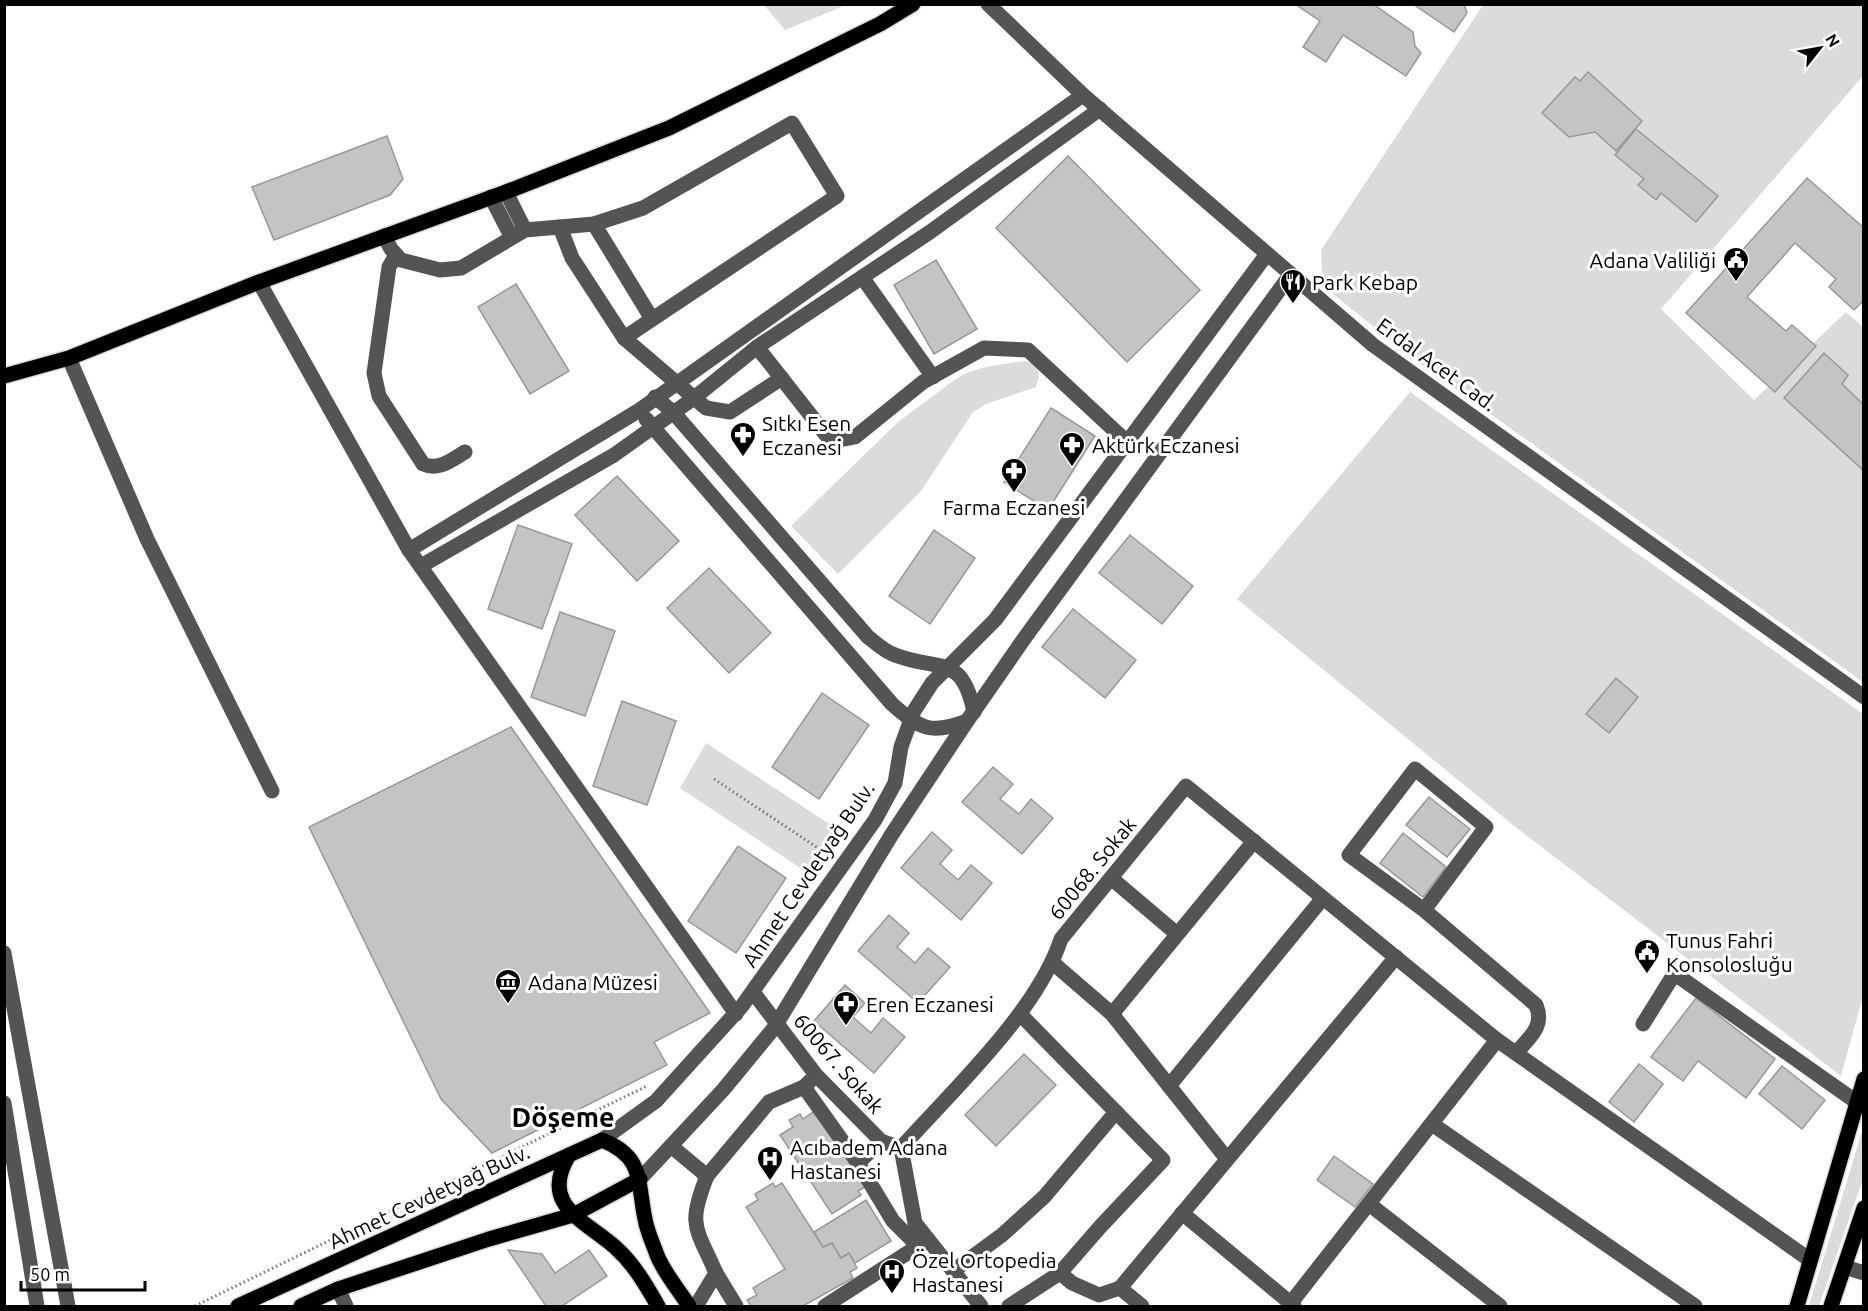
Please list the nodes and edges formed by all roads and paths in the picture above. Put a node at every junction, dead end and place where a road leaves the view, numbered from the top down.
1 (913, 4) edge
2 (988, 4) edge
3 (1083, 95) junction
4 (1100, 109) junction
5 (506, 192) junction
6 (491, 197) junction
7 (594, 224) junction
8 (560, 227) junction
9 (525, 230) junction
10 (384, 236) junction
11 (511, 236) junction
12 (1267, 254) junction
13 (396, 255) junction
14 (1291, 274) junction
15 (862, 277) junction
16 (259, 282) junction
17 (652, 319) junction
18 (624, 338) junction
19 (757, 347) junction
20 (69, 358) junction
21 (4, 376) edge
22 (933, 377) junction
23 (782, 378) junction
24 (676, 382) junction
25 (655, 397) junction
26 (694, 398) junction
27 (638, 411) junction
28 (673, 412) junction
29 (654, 426) junction
30 (1127, 442) junction
31 (465, 452) dead end
32 (409, 550) junction
33 (421, 566) junction
34 (946, 666) junction
35 (1863, 697) edge
36 (971, 716) junction
37 (911, 720) junction
38 (714, 779) dead end
39 (272, 791) dead end
40 (1254, 841) junction
41 (831, 857) dead end
42 (1111, 878) junction
43 (1323, 898) junction
44 (1424, 910) junction
45 (1177, 934) junction
46 (4, 953) edge
47 (1396, 957) junction
48 (1053, 963) junction
49 (753, 992) junction
50 (736, 1014) junction
51 (1020, 1014) junction
52 (1112, 1014) junction
53 (777, 1024) junction
54 (1643, 1024) dead end
55 (1497, 1040) junction
56 (1516, 1053) junction
57 (816, 1075) junction
58 (1863, 1079) edge
59 (655, 1082) dead end
60 (1169, 1086) junction
61 (804, 1087) junction
62 (4, 1103) edge
63 (1858, 1103) junction
64 (1116, 1112) junction
65 (1432, 1124) junction
66 (602, 1140) junction
67 (881, 1141) junction
68 (671, 1146) junction
69 (901, 1148) junction
70 (568, 1155) junction
71 (1227, 1158) junction
72 (858, 1163) junction
73 (706, 1176) junction
74 (640, 1179) junction
75 (1369, 1204) junction
76 (1863, 1208) edge
77 (1182, 1213) junction
78 (573, 1215) junction
79 (923, 1243) junction
80 (1810, 1260) junction
81 (1845, 1267) junction
82 (953, 1271) junction
83 (716, 1273) junction
84 (1863, 1273) edge
85 (1060, 1274) junction
86 (1120, 1288) junction
87 (338, 1289) junction
88 (1292, 1305) edge
89 (37, 1306) edge
90 (68, 1306) edge
91 (195, 1306) edge
92 (238, 1306) edge
93 (301, 1306) edge
94 (346, 1306) edge
95 (658, 1306) edge
96 (689, 1306) edge
97 (696, 1306) edge
98 (736, 1306) edge
99 (825, 1306) edge
100 (981, 1306) edge
101 (1009, 1306) edge
102 (1142, 1306) edge
103 (1500, 1306) edge
104 (1695, 1306) edge
105 (1797, 1306) edge
106 (1832, 1306) edge

1 - 5 main road
2 - 3 street, Erdal Acet Cad.
3 - 4 street, Erdal Acet Cad.
3 - 24 street
4 - 12 street, Erdal Acet Cad.
4 - 15 street
5 - 6 main road
5 - 9 street
6 - 10 main road
6 - 11 street
7 - 8 street
7 - 17 street
7 - 17 street
8 - 9 street
8 - 18 street
9 - 11 street
10 - 13 street
10 - 16 main road
11 - 13 street
12 - 14 street, Erdal Acet Cad.
12 - 30 street, Ahmet Cevdetyağ Bulv.
13 - 31 street
14 - 35 street, Erdal Acet Cad.
14 - 36 street
15 - 19 street
15 - 22 street
16 - 20 main road
16 - 32 street
17 - 18 street
18 - 24 street
19 - 23 street
19 - 26 street
20 - 21 main road
20 - 39 street
22 - 23 street
22 - 30 street
23 - 26 street
24 - 25 street
24 - 26 street
25 - 27 street
25 - 28 street
26 - 28 street
27 - 29 street
27 - 32 street
28 - 29 street
28 - 34 street
29 - 33 street
29 - 37 street
30 - 34 street, Ahmet Cevdetyağ Bulv.
32 - 33 street
33 - 50 street
34 - 36 street
34 - 37 street, Ahmet Cevdetyağ Bulv.
36 - 37 street
36 - 53 street
37 - 49 street, Ahmet Cevdetyağ Bulv.
38 - 41 path
40 - 42 street, 60068. Sokak
40 - 43 street
40 - 45 street
42 - 45 street
42 - 48 street, 60068. Sokak
43 - 47 street
43 - 60 street
44 - 44 street
44 - 56 street
45 - 52 street
46 - 90 street
47 - 55 street
47 - 71 street
48 - 51 street, 60068. Sokak
48 - 52 street
49 - 50 street, Ahmet Cevdetyağ Bulv.
49 - 53 street, 60067. Sokak
50 - 66 street, Ahmet Cevdetyağ Bulv.
51 - 64 street
51 - 69 street, 60068. Sokak
52 - 60 street
53 - 57 street, 60067. Sokak
53 - 68 street
54 - 63 street
55 - 56 street
55 - 65 street
56 - 80 street
57 - 61 street
57 - 67 street, 60067. Sokak
58 - 63 main road
59 - 91 path
60 - 71 street
61 - 72 street
61 - 73 street
62 - 89 street
63 - 80 main road
64 - 82 street
64 - 85 street
65 - 75 street
65 - 104 street
66 - 70 main road, Ahmet Cevdetyağ Bulv.
66 - 74 main road
67 - 69 street, 60067. Sokak
67 - 72 street
68 - 73 street
68 - 74 street
69 - 79 street
70 - 78 main road
70 - 92 main road, Ahmet Cevdetyağ Bulv.
71 - 77 street
72 - 79 street
73 - 83 street
74 - 78 main road
74 - 96 main road
75 - 88 street
75 - 103 street
76 - 81 main road
77 - 86 street
77 - 88 street
78 - 87 main road
78 - 95 main road
79 - 82 street
79 - 99 street
80 - 105 main road
81 - 84 street
81 - 106 main road
82 - 100 street
83 - 97 street
83 - 98 street
85 - 86 street
85 - 101 street
86 - 102 street
87 - 93 main road
87 - 94 street

